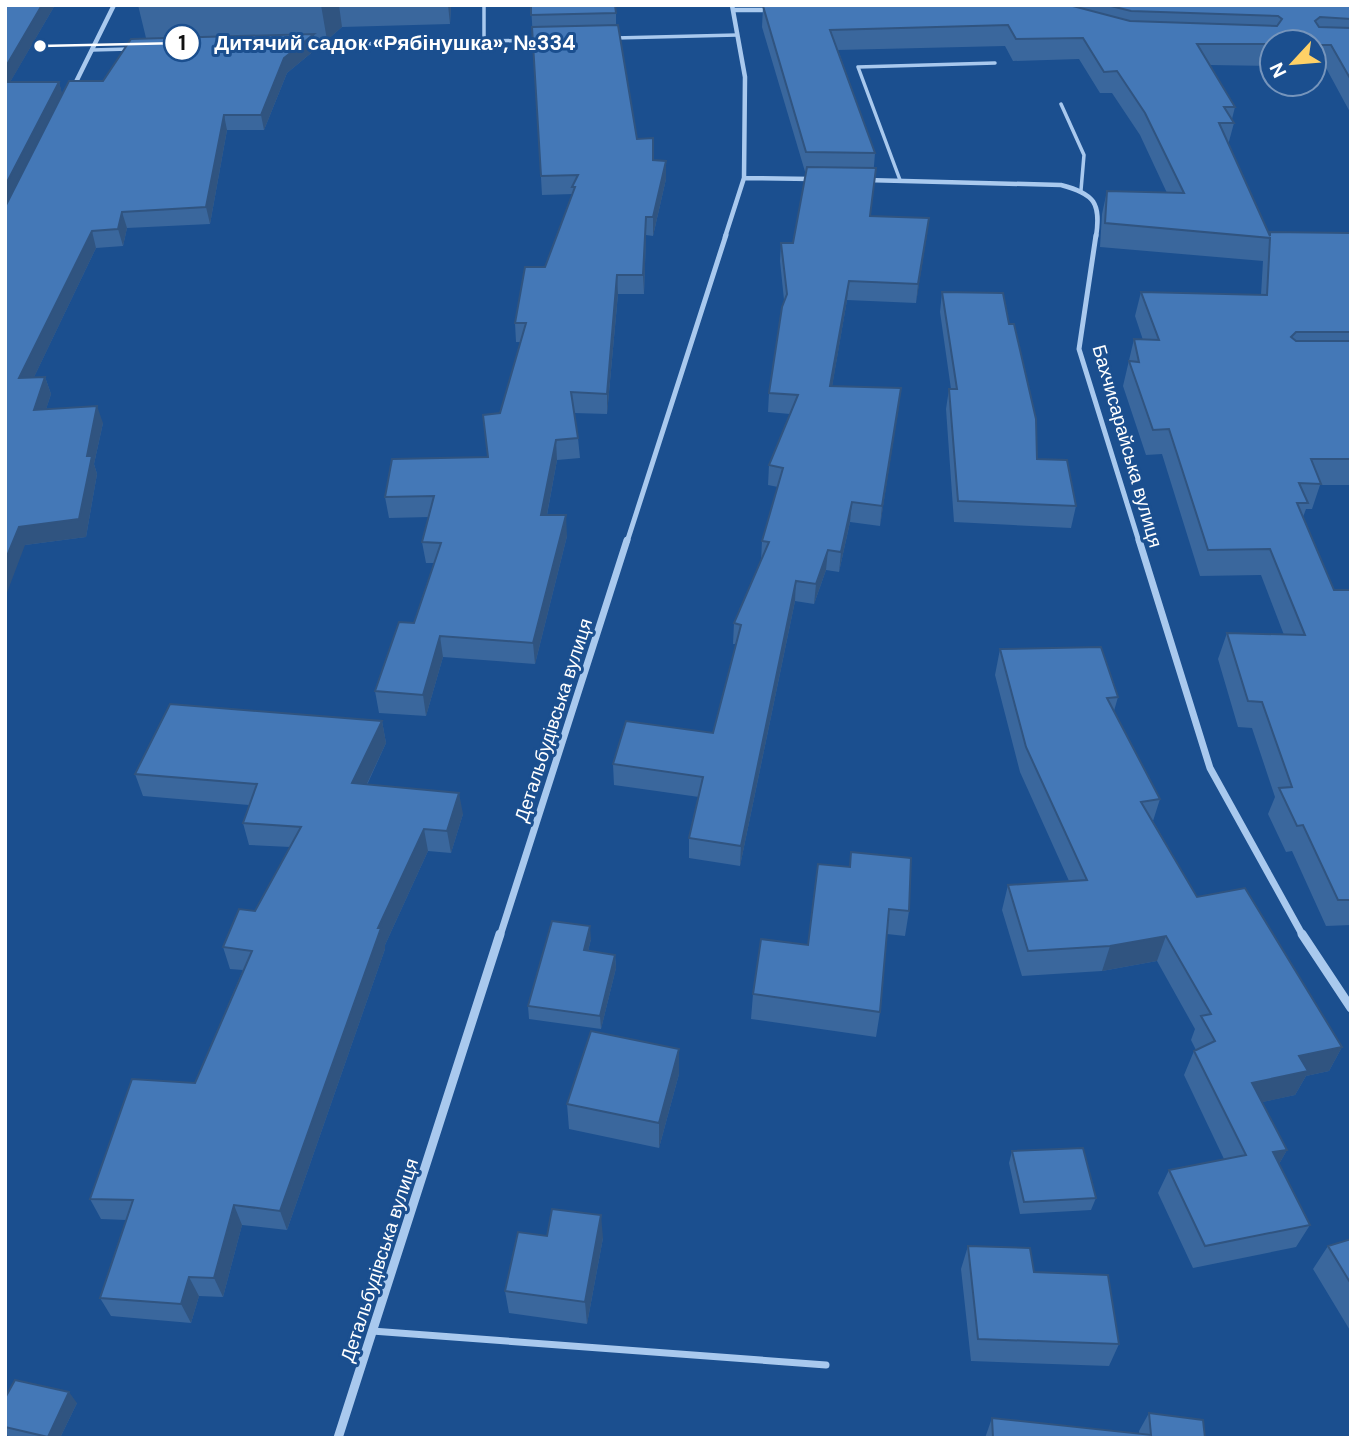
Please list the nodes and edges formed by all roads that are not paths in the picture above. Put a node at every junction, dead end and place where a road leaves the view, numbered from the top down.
1 (114, 5) edge
2 (484, 5) edge
3 (732, 7) edge
4 (771, 10) edge
5 (737, 36) junction
6 (604, 38) edge
7 (551, 40) edge
8 (484, 41) junction
9 (308, 45) edge
10 (132, 49) edge
11 (92, 50) junction
12 (995, 63) dead end
13 (67, 100) edge
14 (1061, 104) dead end
15 (744, 178) junction
16 (822, 179) edge
17 (862, 180) edge
18 (901, 180) junction
19 (1080, 190) junction
20 (1351, 1008) edge
21 (372, 1331) junction
22 (826, 1365) dead end
23 (338, 1438) edge

1 - 11 street
2 - 8 lane
3 - 4 street
3 - 5 street, Детальбудівська вулиця
5 - 6 lane
5 - 15 street, Детальбудівська вулиця
7 - 8 lane
8 - 9 lane
10 - 11 lane
11 - 13 street
12 - 18 lane
14 - 19 lane
15 - 16 street
15 - 21 street, Детальбудівська вулиця
17 - 18 street
18 - 19 street
19 - 20 street, Бахчисарайська вулиця
21 - 22 lane
21 - 23 street, Детальбудівська вулиця

